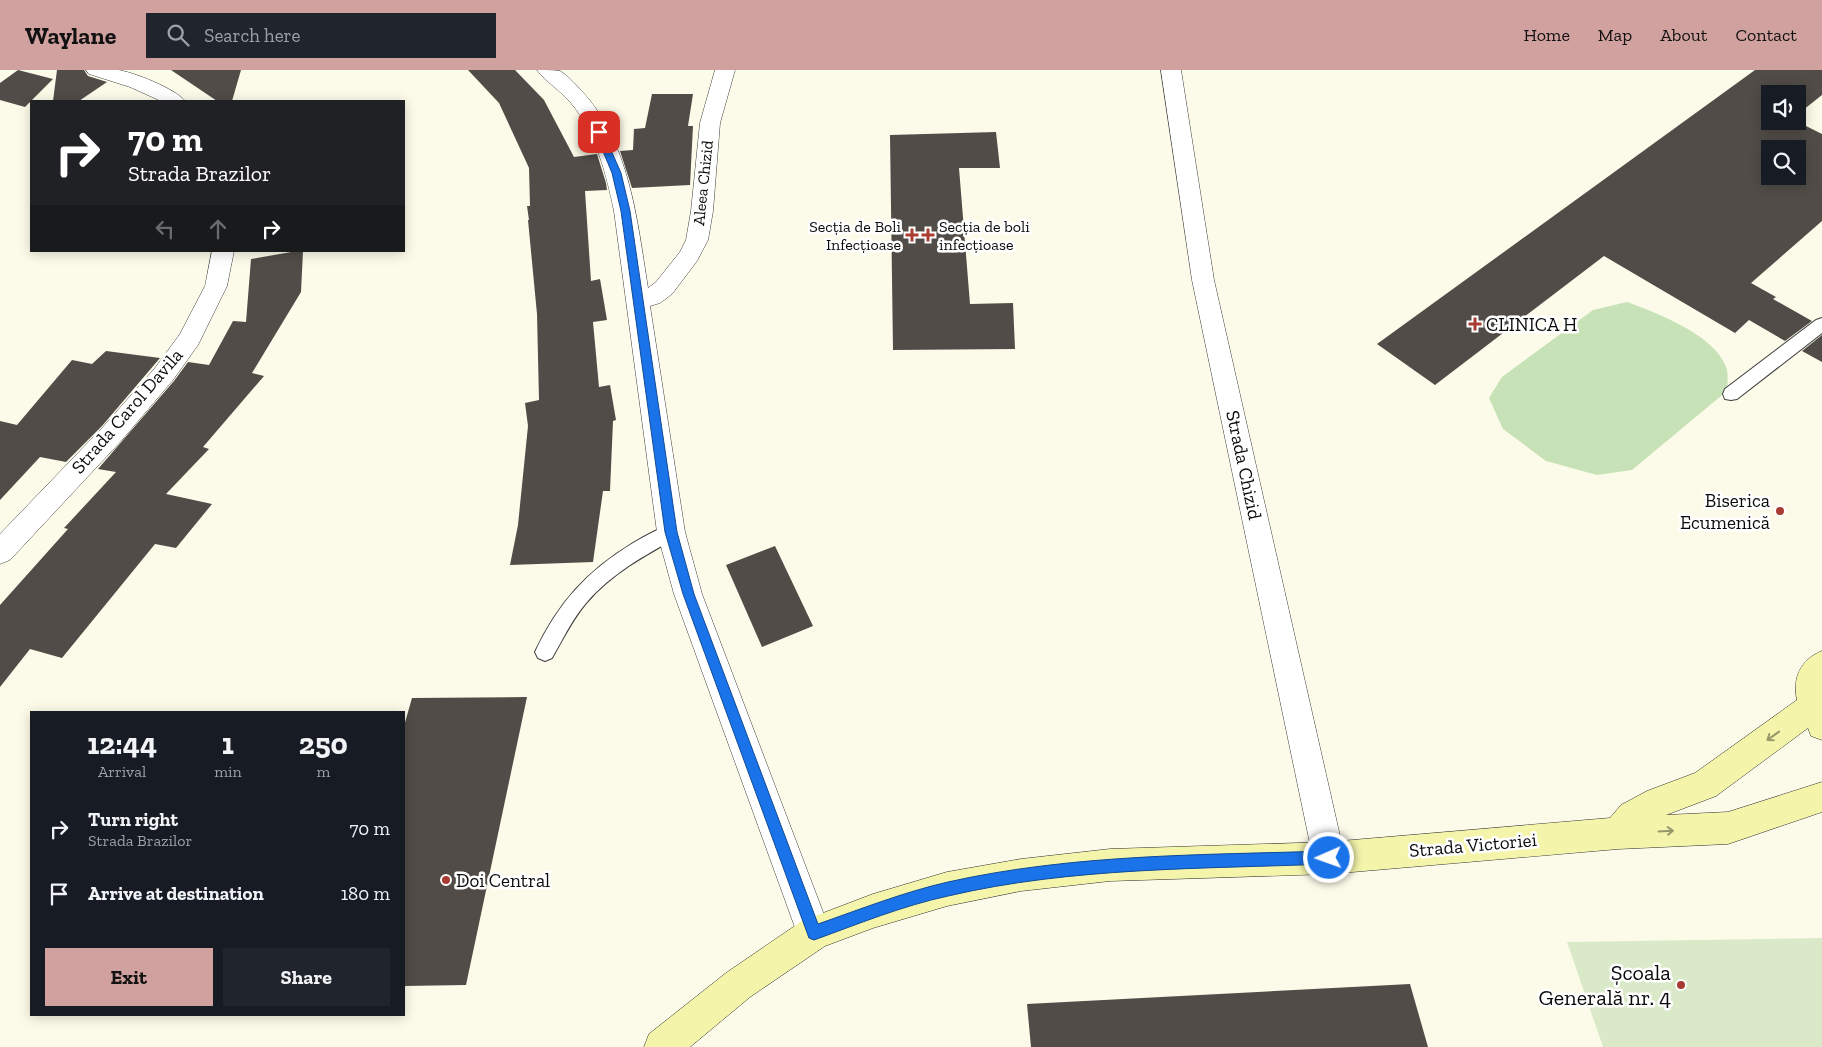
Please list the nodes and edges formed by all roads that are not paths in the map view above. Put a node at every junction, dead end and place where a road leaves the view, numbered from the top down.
1 (96, 70) edge
2 (547, 70) edge
3 (725, 70) edge
4 (1171, 70) edge
5 (173, 100) edge
6 (223, 252) edge
7 (637, 302) junction
8 (1822, 324) edge
9 (1731, 394) dead end
10 (671, 532) junction
11 (0, 552) edge
12 (545, 652) dead end
13 (1822, 664) edge
14 (1817, 716) edge
15 (1822, 797) edge
16 (1618, 833) junction
17 (1329, 858) junction
18 (814, 933) junction
19 (662, 1047) edge

1 - 5 street
2 - 7 street
3 - 7 street, Aleea Chizid
4 - 17 street, Strada Chizid
6 - 11 street, Strada Carol Davila
7 - 10 street
8 - 9 lane
10 - 12 lane
10 - 18 street
13 - 14 street
14 -> 16 street
16 -> 15 street, Strada Victoriei
16 - 17 street, Strada Victoriei
17 - 18 street, Strada Victoriei
18 - 19 street, Strada Victoriei

